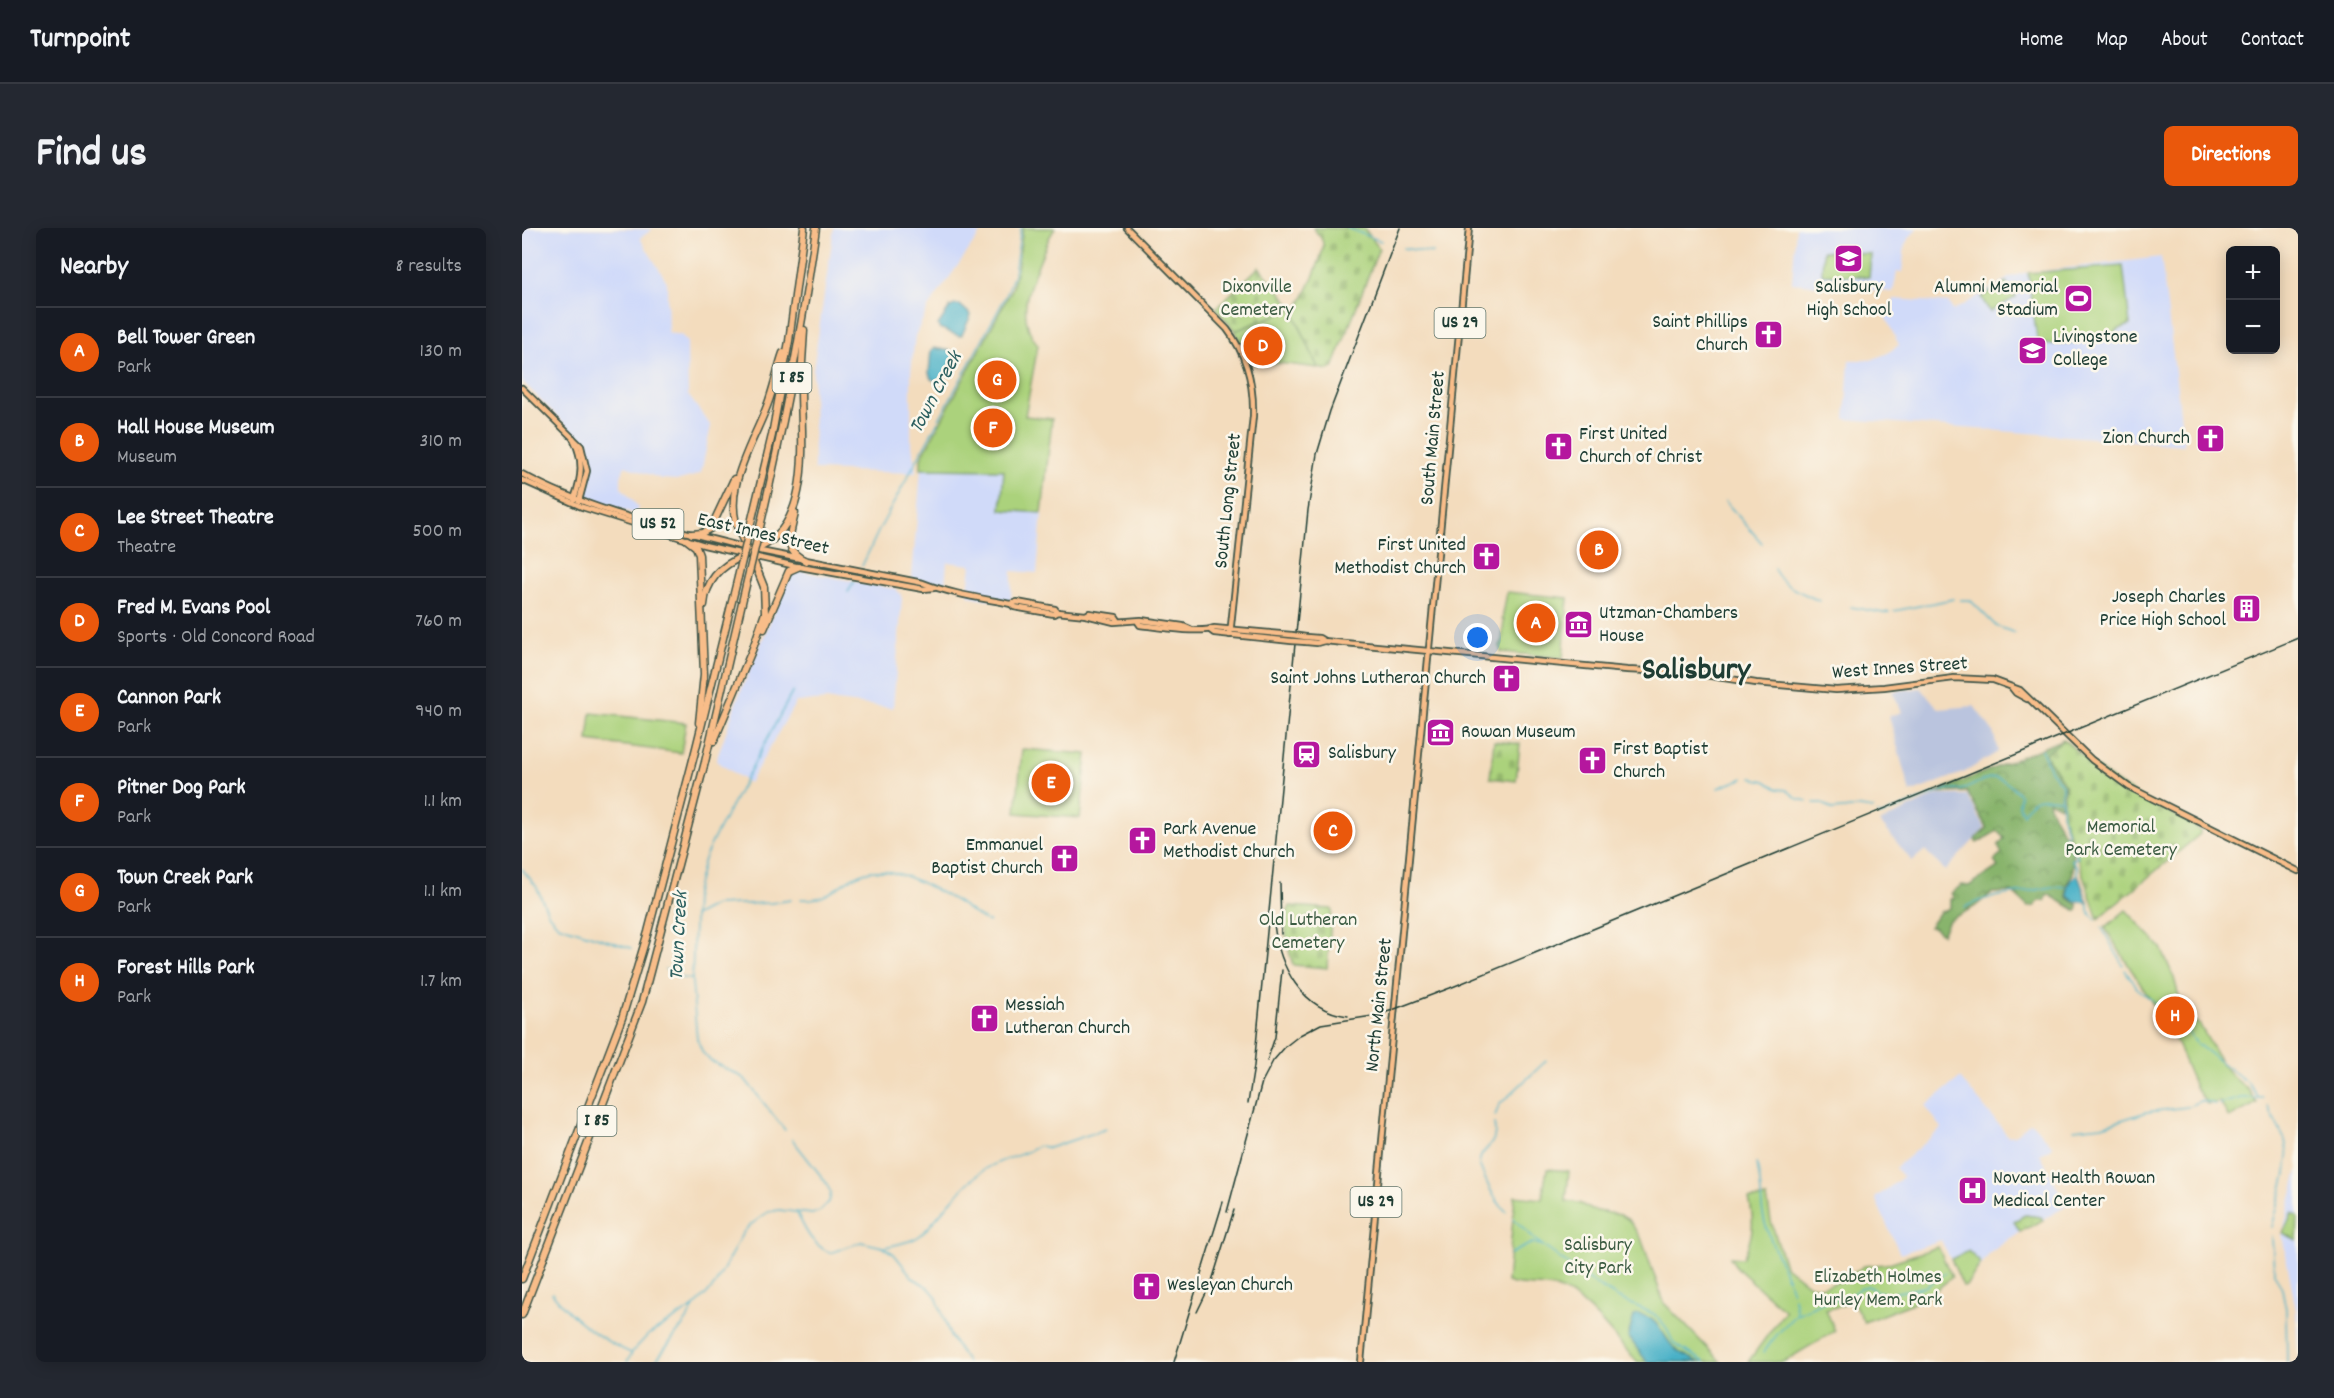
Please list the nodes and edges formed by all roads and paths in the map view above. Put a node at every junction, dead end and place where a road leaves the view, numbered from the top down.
1 (804, 228) edge
2 (816, 228) edge
3 (1128, 228) edge
4 (1469, 228) edge
5 (805, 308) junction
6 (789, 341) junction
7 (522, 388) edge
8 (753, 440) junction
9 (801, 471) junction
10 (522, 474) edge
11 (522, 480) edge
12 (577, 499) junction
13 (575, 504) junction
14 (693, 534) junction
15 (687, 540) junction
16 (750, 553) junction
17 (806, 561) junction
18 (798, 567) junction
19 (934, 588) junction
20 (1230, 633) junction
21 (703, 645) junction
22 (1429, 651) junction
23 (748, 659) junction
24 (696, 748) junction
25 (705, 762) junction
26 (2298, 871) edge
27 (522, 1279) edge
28 (522, 1315) edge
29 (1361, 1362) edge

1 - 6 highway, I 85
2 - 5 highway, I 85
3 - 20 main road, South Long Street
4 - 22 main road, South Main Street / US 29
5 - 9 highway
5 - 25 highway, I 85, bridge
6 - 8 highway
6 - 24 highway, I 85, bridge
7 - 12 main road
8 - 14 highway
8 - 16 highway
9 - 16 highway
9 - 17 highway
10 - 12 main road, East Innes Street / US 52
11 - 13 main road, East Innes Street / US 52
12 - 13 main road
12 - 14 main road, East Innes Street / US 52
13 - 15 main road, East Innes Street / US 52
14 - 16 main road, East Innes Street / US 52
15 - 16 main road, East Innes Street
15 - 21 highway, US 52
16 - 17 main road, East Innes Street
16 - 18 main road, East Innes Street
16 - 21 highway
16 - 23 highway
17 - 19 main road, East Innes Street
18 - 19 main road, East Innes Street
18 - 23 highway
19 - 20 main road, East Innes Street
20 - 22 main road, East Innes Street, bridge
21 - 24 highway, US 52
22 - 26 main road, West Innes Street
22 - 29 main road, North Main Street / US 29
23 - 25 highway
24 - 27 highway, I 85
25 - 28 highway, I 85

